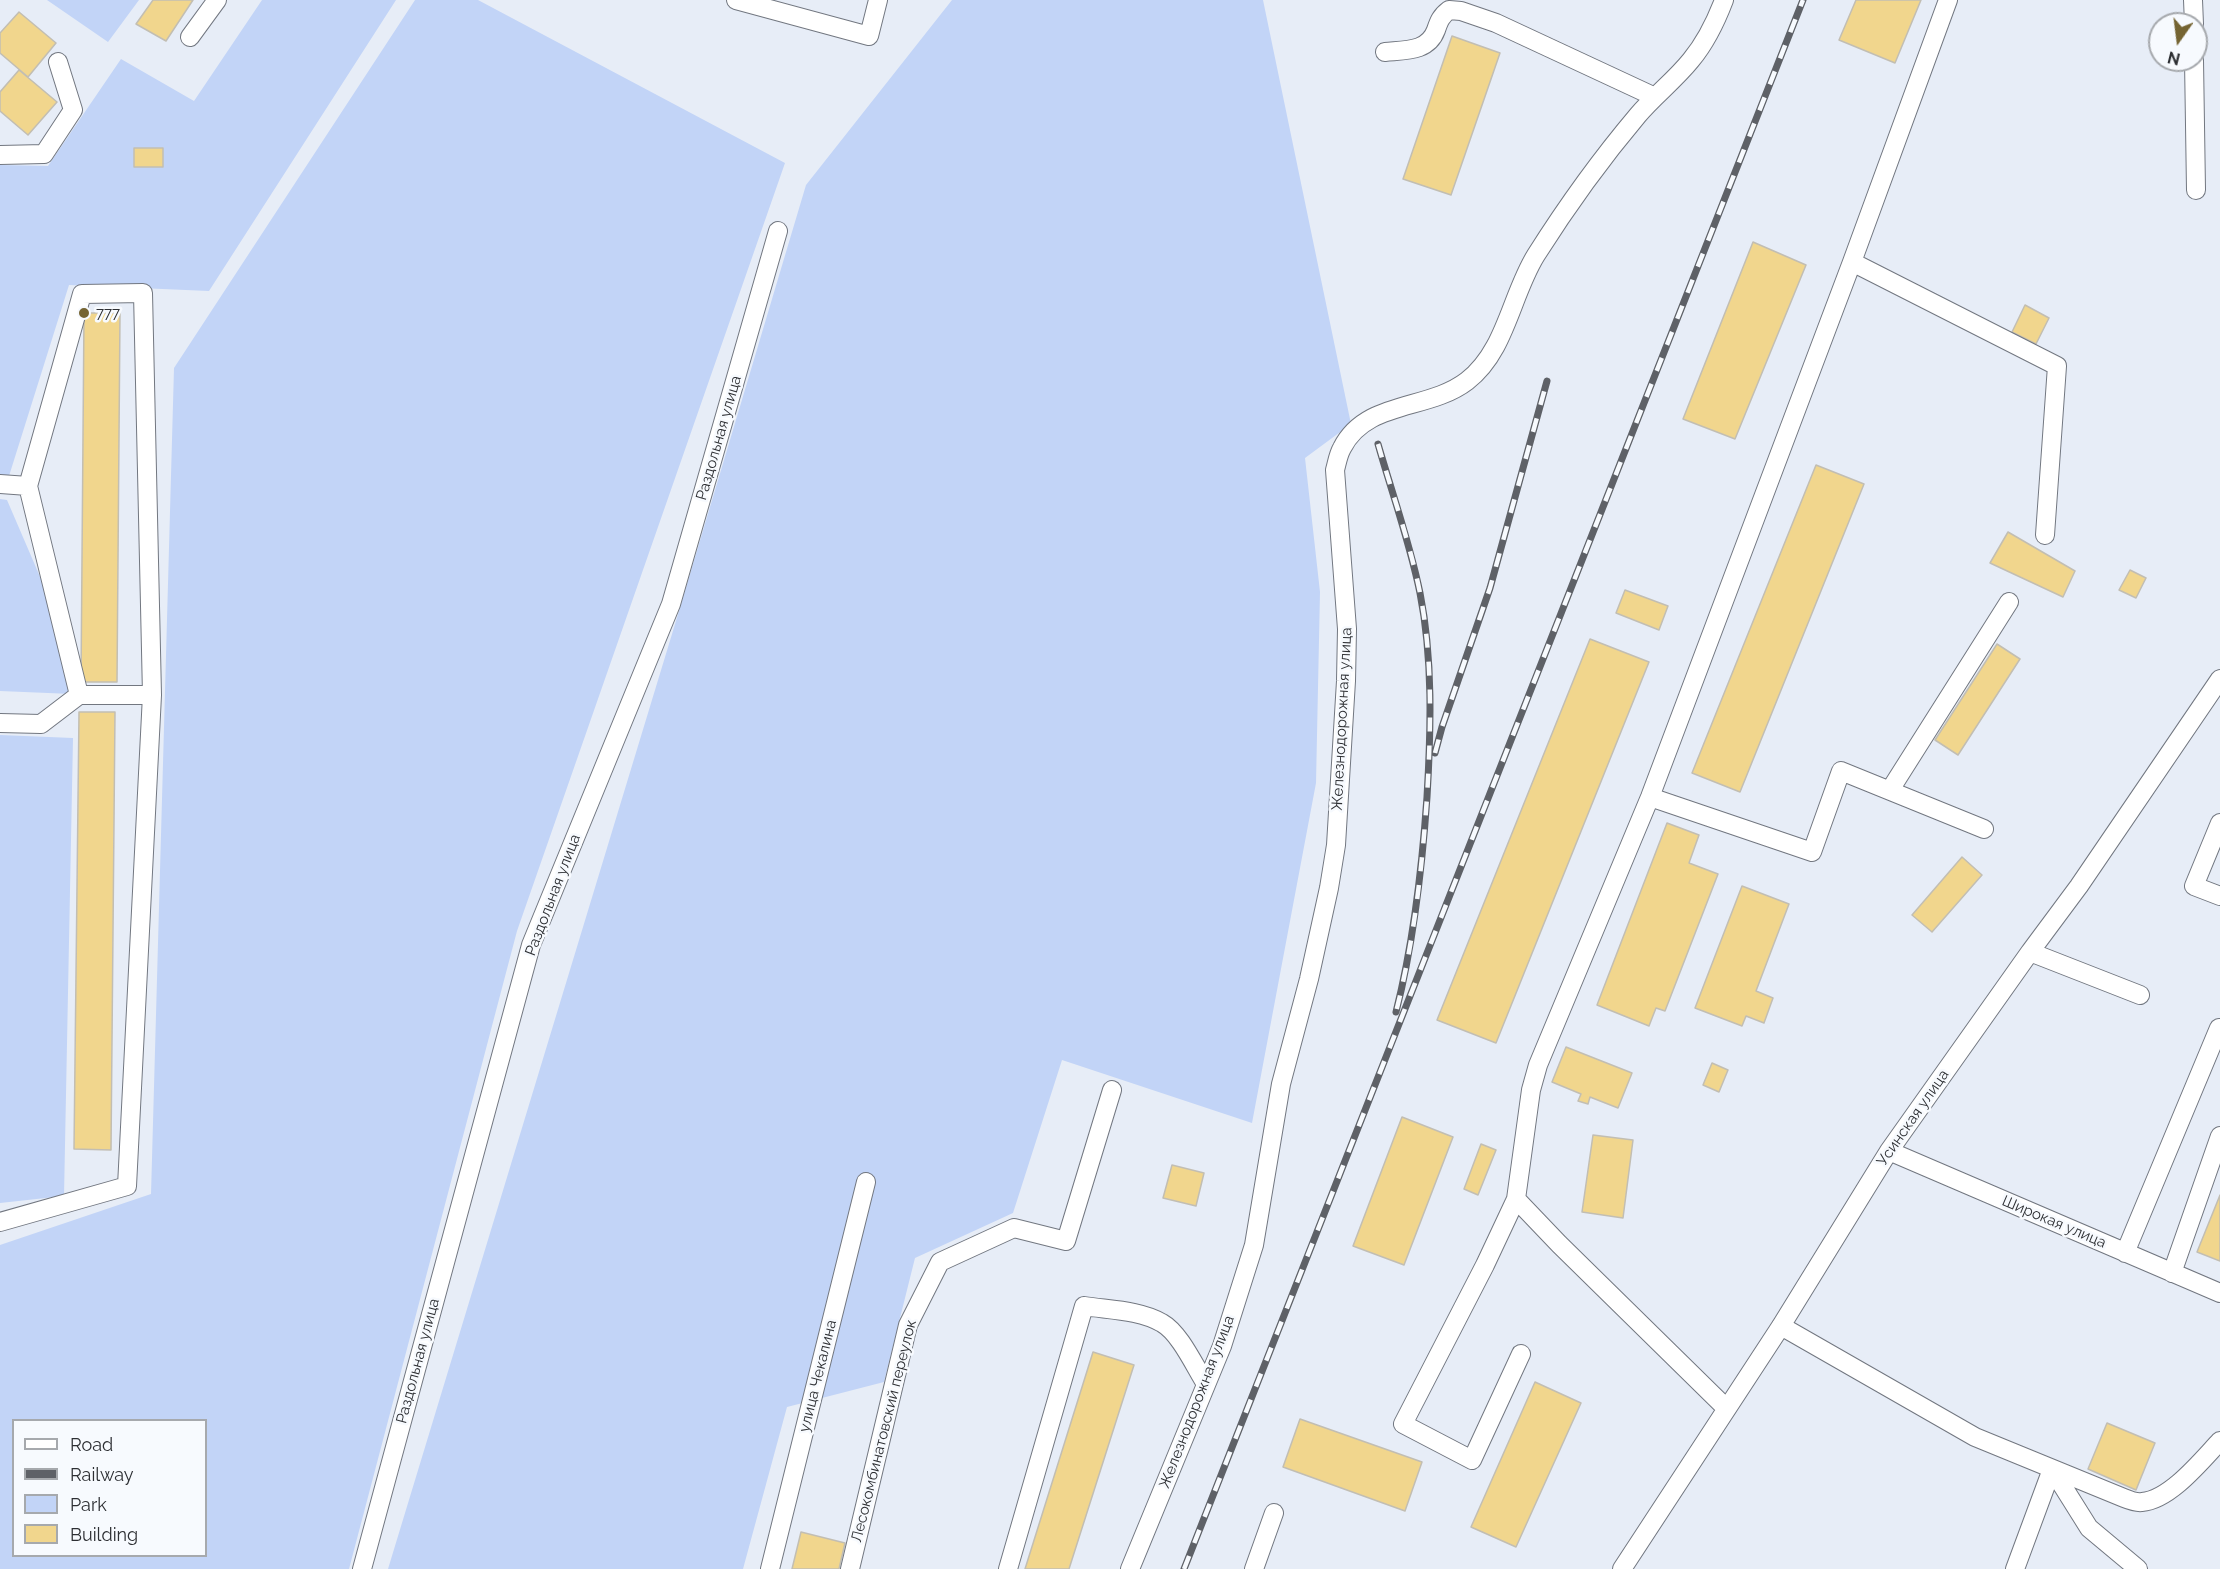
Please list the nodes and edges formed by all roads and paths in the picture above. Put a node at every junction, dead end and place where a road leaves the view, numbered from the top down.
1 (217, 0) edge
2 (736, 0) edge
3 (878, 0) edge
4 (1724, 0) edge
5 (1948, 0) edge
6 (190, 37) dead end
7 (1385, 52) dead end
8 (58, 62) dead end
9 (2194, 72) edge
10 (1655, 97) junction
11 (0, 155) edge
12 (2196, 190) dead end
13 (778, 231) dead end
14 (1852, 262) junction
15 (0, 484) edge
16 (28, 486) junction
17 (2045, 535) dead end
18 (2009, 602) dead end
19 (2220, 681) edge
20 (80, 695) junction
21 (152, 695) junction
22 (0, 723) edge
23 (1890, 790) junction
24 (1650, 797) junction
25 (2220, 823) edge
26 (1984, 829) dead end
27 (2220, 896) edge
28 (2030, 952) junction
29 (2139, 995) dead end
30 (2219, 1029) edge
31 (1112, 1090) dead end
32 (2220, 1136) edge
33 (1889, 1150) junction
34 (866, 1182) dead end
35 (1516, 1199) junction
36 (0, 1222) edge
37 (2125, 1253) junction
38 (2172, 1273) junction
39 (2220, 1293) edge
40 (1781, 1326) junction
41 (1521, 1354) dead end
42 (1206, 1384) junction
43 (1726, 1408) junction
44 (2220, 1441) edge
45 (2052, 1469) junction
46 (1274, 1513) dead end
47 (362, 1569) edge
48 (770, 1569) edge
49 (850, 1569) edge
50 (1008, 1569) edge
51 (1130, 1569) edge
52 (1254, 1569) edge
53 (1622, 1569) edge
54 (2014, 1569) edge
55 (2138, 1569) edge

1 - 6 street
2 - 3 street
4 - 10 street, Железнодорожная улица
5 - 14 street
7 - 10 street
8 - 11 street
9 - 12 street
10 - 42 street, Железнодорожная улица
13 - 47 street, Раздольная улица
14 - 17 street
14 - 24 street
15 - 16 street
16 - 20 street
16 - 21 street
18 - 23 street
19 - 28 street, Усинская улица
20 - 21 street
20 - 22 street
21 - 36 street
23 - 24 street
23 - 26 street
24 - 35 street
25 - 27 street
28 - 29 street
28 - 33 street, Усинская улица
30 - 37 street
31 - 49 street, Лесокомбинатовский переулок
32 - 38 street
33 - 37 street, Широкая улица
33 - 40 street, Усинская улица
34 - 48 street, улица Чекалина
35 - 41 street
35 - 43 street
37 - 38 street, Широкая улица
38 - 39 street, Широкая улица
40 - 43 street, Усинская улица
40 - 45 street
42 - 50 street
42 - 51 street, Железнодорожная улица
43 - 53 street, Усинская улица
44 - 45 street
45 - 54 street
45 - 55 street
46 - 52 street

